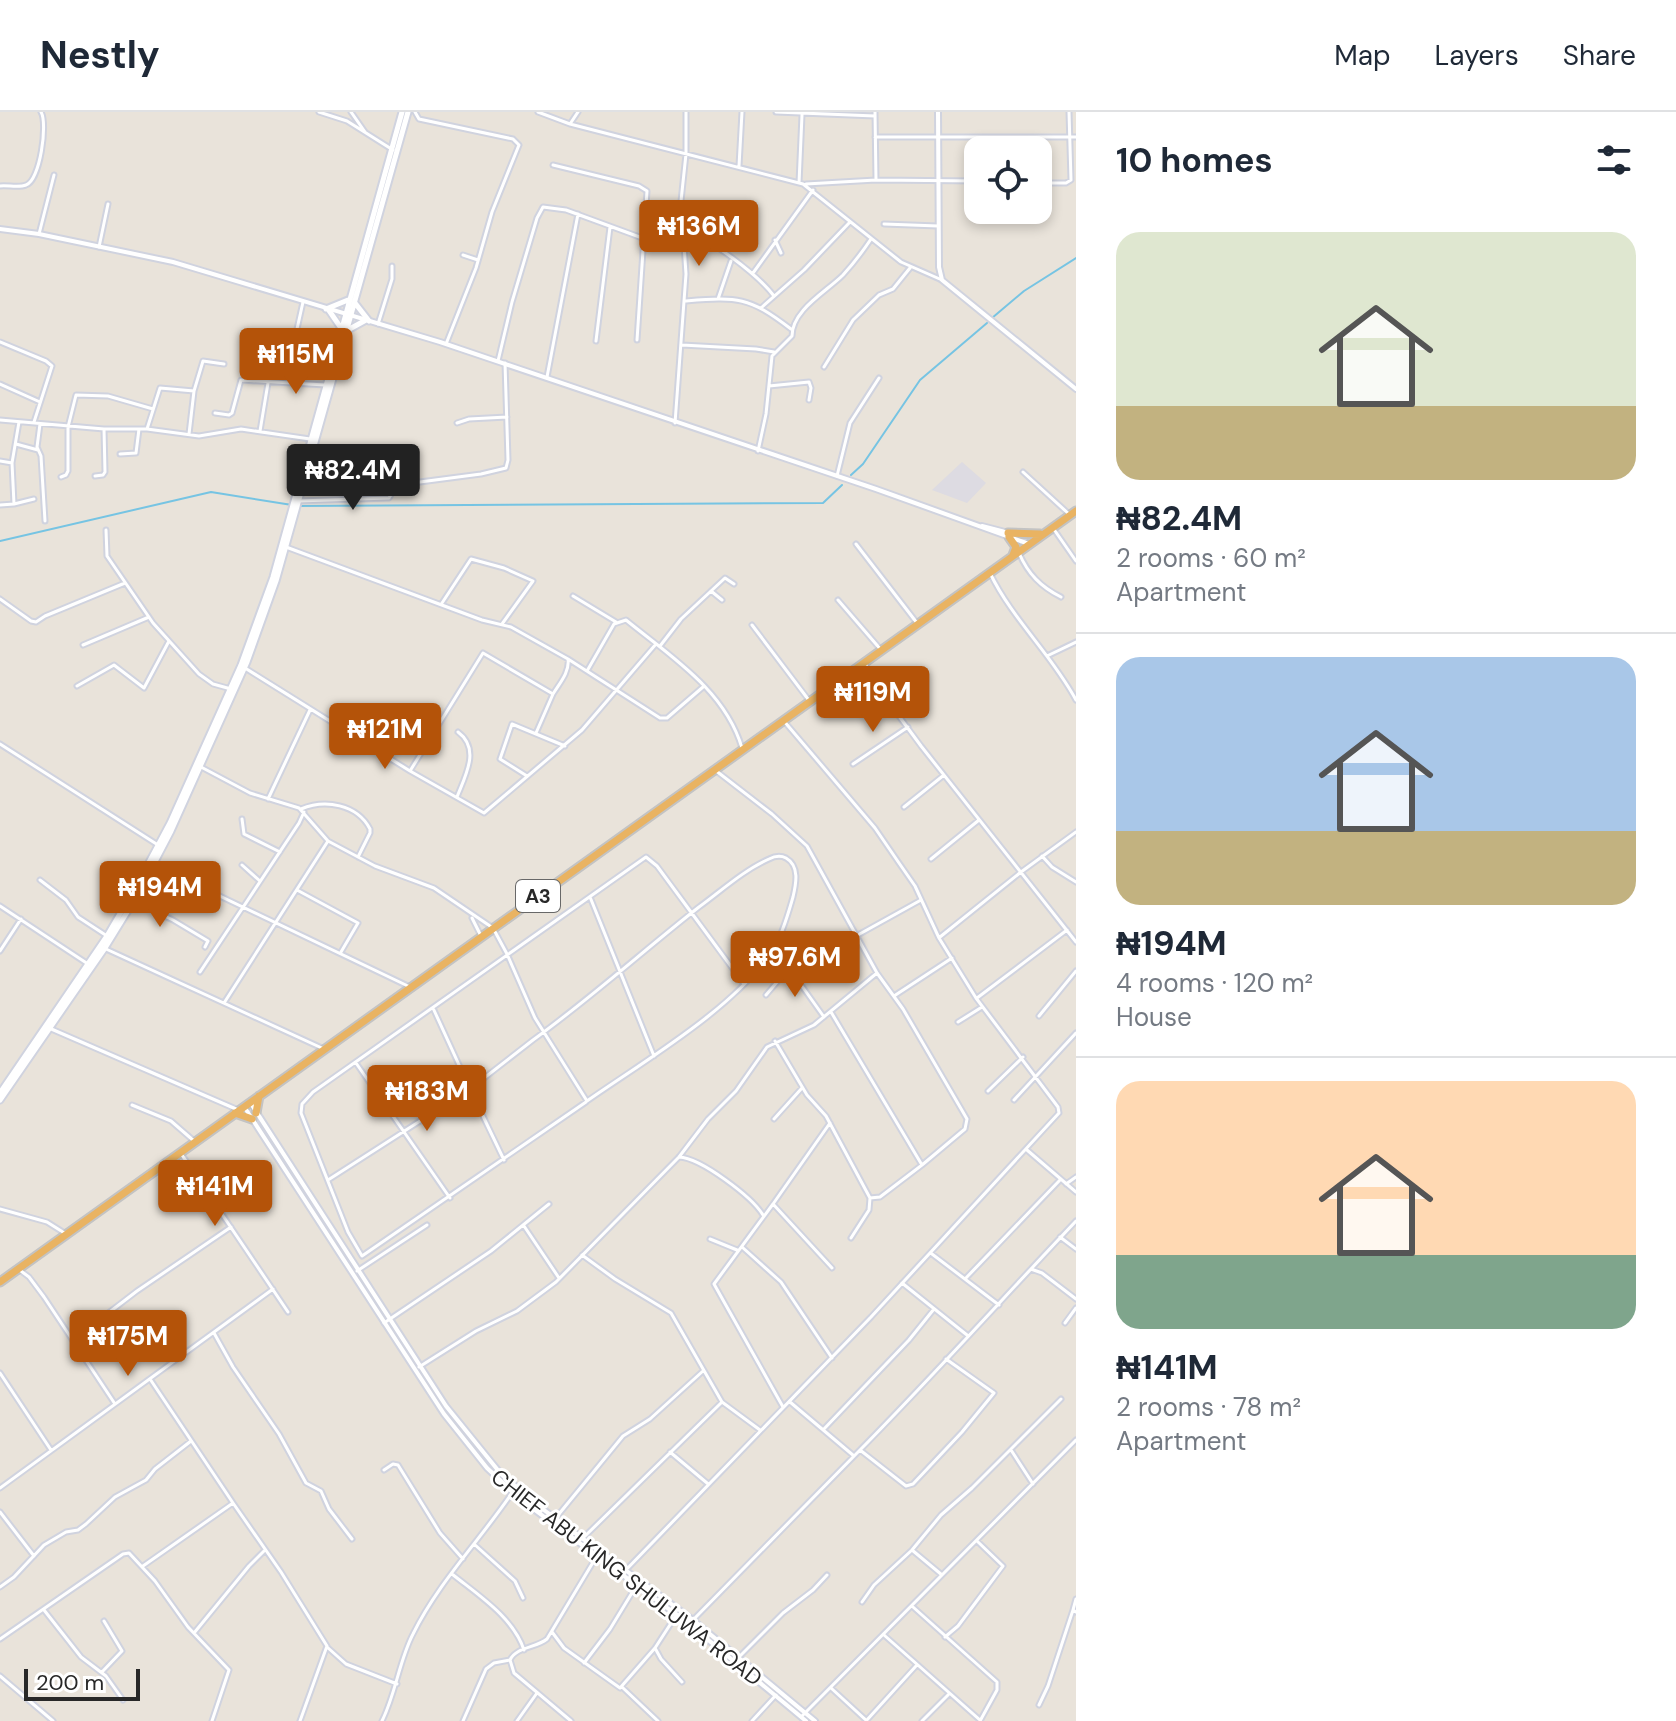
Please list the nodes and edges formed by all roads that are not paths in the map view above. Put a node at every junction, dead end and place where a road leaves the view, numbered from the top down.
1 (41, 112) edge
2 (319, 112) edge
3 (351, 112) edge
4 (402, 112) edge
5 (408, 112) edge
6 (415, 112) edge
7 (538, 112) edge
8 (578, 112) edge
9 (686, 112) edge
10 (742, 112) edge
11 (776, 112) edge
12 (938, 112) edge
13 (1069, 112) edge
14 (802, 113) edge
15 (875, 114) edge
16 (570, 124) junction
17 (366, 133) junction
18 (938, 135) junction
19 (1069, 136) junction
20 (875, 137) junction
21 (1076, 137) edge
22 (394, 151) junction
23 (686, 154) junction
24 (553, 165) dead end
25 (739, 166) junction
26 (54, 175) dead end
27 (876, 180) junction
28 (938, 180) junction
29 (964, 181) edge
30 (1052, 182) edge
31 (801, 184) junction
32 (0, 186) edge
33 (813, 190) junction
34 (108, 204) dead end
35 (578, 214) junction
36 (850, 221) junction
37 (884, 224) dead end
38 (938, 226) junction
39 (610, 227) junction
40 (0, 229) edge
41 (683, 233) junction
42 (39, 234) junction
43 (872, 238) junction
44 (645, 239) junction
45 (775, 240) junction
46 (99, 247) junction
47 (781, 253) dead end
48 (463, 255) dead end
49 (732, 259) junction
50 (478, 260) junction
51 (392, 266) dead end
52 (910, 268) junction
53 (753, 273) junction
54 (942, 280) junction
55 (774, 296) junction
56 (718, 299) junction
57 (352, 300) junction
58 (685, 301) junction
59 (303, 302) junction
60 (761, 308) junction
61 (327, 309) junction
62 (348, 315) junction
63 (367, 321) junction
64 (378, 324) junction
65 (791, 329) junction
66 (343, 330) junction
67 (637, 340) dead end
68 (596, 341) dead end
69 (0, 342) edge
70 (446, 344) junction
71 (682, 345) junction
72 (775, 353) junction
73 (498, 361) junction
74 (505, 363) junction
75 (224, 364) dead end
76 (824, 367) dead end
77 (547, 377) junction
78 (879, 378) dead end
79 (268, 383) junction
80 (291, 383) junction
81 (0, 384) edge
82 (325, 385) junction
83 (769, 386) junction
84 (1076, 389) edge
85 (194, 391) junction
86 (809, 400) dead end
87 (40, 402) junction
88 (153, 409) junction
89 (215, 413) dead end
90 (507, 417) junction
91 (0, 420) edge
92 (19, 422) junction
93 (457, 423) dead end
94 (675, 423) junction
95 (34, 424) junction
96 (40, 424) junction
97 (68, 427) junction
98 (104, 429) junction
99 (139, 429) junction
100 (147, 429) junction
101 (260, 431) junction
102 (189, 435) junction
103 (311, 439) junction
104 (16, 444) junction
105 (38, 450) junction
106 (758, 451) junction
107 (120, 454) dead end
108 (0, 461) edge
109 (12, 463) junction
110 (1023, 472) dead end
111 (95, 476) dead end
112 (61, 477) dead end
113 (837, 477) junction
114 (34, 499) dead end
115 (298, 501) junction
116 (14, 504) junction
117 (0, 505) edge
118 (1073, 513) edge
119 (45, 521) dead end
120 (106, 530) dead end
121 (1050, 530) junction
122 (1008, 535) junction
123 (1032, 543) junction
124 (856, 544) dead end
125 (286, 547) junction
126 (1019, 553) junction
127 (1010, 559) junction
128 (1076, 561) edge
129 (990, 573) junction
130 (126, 582) junction
131 (734, 584) dead end
132 (711, 591) junction
133 (573, 596) dead end
134 (1061, 597) dead end
135 (0, 599) edge
136 (722, 600) dead end
137 (838, 600) dead end
138 (441, 604) junction
139 (149, 617) junction
140 (616, 622) junction
141 (502, 624) junction
142 (752, 625) dead end
143 (918, 625) junction
144 (169, 641) junction
145 (1076, 642) edge
146 (83, 645) dead end
147 (658, 645) junction
148 (882, 651) junction
149 (1047, 656) junction
150 (570, 661) junction
151 (865, 663) junction
152 (245, 668) junction
153 (587, 671) junction
154 (77, 686) dead end
155 (703, 687) junction
156 (231, 689) junction
157 (614, 689) junction
158 (553, 694) junction
159 (1076, 700) edge
160 (810, 701) junction
161 (310, 710) junction
162 (783, 720) junction
163 (908, 727) junction
164 (458, 732) dead end
165 (536, 733) junction
166 (0, 744) edge
167 (565, 746) junction
168 (743, 749) junction
169 (853, 764) dead end
170 (201, 767) junction
171 (715, 770) junction
172 (410, 771) junction
173 (944, 775) junction
174 (527, 776) junction
175 (268, 799) junction
176 (456, 799) junction
177 (904, 807) dead end
178 (303, 810) junction
179 (309, 818) junction
180 (242, 819) dead end
181 (302, 819) junction
182 (979, 820) junction
183 (1076, 832) edge
184 (328, 841) junction
185 (160, 846) junction
186 (280, 852) junction
187 (1042, 856) junction
188 (358, 857) junction
189 (931, 859) dead end
190 (153, 864) junction
191 (242, 865) dead end
192 (1021, 872) junction
193 (40, 880) dead end
194 (260, 881) junction
195 (1076, 882) edge
196 (296, 889) junction
197 (590, 897) junction
198 (921, 900) junction
199 (133, 901) junction
200 (0, 906) edge
201 (243, 907) junction
202 (693, 912) junction
203 (471, 914) junction
204 (21, 919) junction
205 (275, 923) junction
206 (493, 928) junction
207 (1067, 930) junction
208 (107, 936) junction
209 (482, 936) junction
210 (856, 936) junction
211 (939, 938) junction
212 (1076, 942) edge
213 (103, 947) junction
214 (205, 947) dead end
215 (0, 951) edge
216 (341, 952) junction
217 (507, 954) junction
218 (952, 958) junction
219 (88, 964) junction
220 (1076, 971) edge
221 (200, 972) dead end
222 (877, 973) junction
223 (619, 974) junction
224 (744, 984) junction
225 (410, 987) junction
226 (766, 995) dead end
227 (894, 996) junction
228 (976, 998) junction
229 (224, 1003) junction
230 (983, 1006) junction
231 (433, 1008) junction
232 (831, 1012) junction
233 (1039, 1016) dead end
234 (824, 1017) junction
235 (958, 1022) dead end
236 (46, 1030) junction
237 (544, 1032) junction
238 (1076, 1033) edge
239 (775, 1041) junction
240 (324, 1049) junction
241 (654, 1056) junction
242 (1023, 1057) junction
243 (356, 1063) junction
244 (1037, 1076) junction
245 (802, 1088) junction
246 (470, 1089) junction
247 (0, 1091) edge
248 (988, 1091) dead end
249 (259, 1096) junction
250 (0, 1100) edge
251 (1014, 1100) dead end
252 (587, 1101) junction
253 (132, 1105) dead end
254 (242, 1108) junction
255 (254, 1116) junction
256 (774, 1119) dead end
257 (830, 1123) junction
258 (827, 1130) junction
259 (834, 1130) junction
260 (403, 1132) junction
261 (194, 1142) junction
262 (685, 1150) junction
263 (1027, 1150) junction
264 (180, 1152) junction
265 (679, 1157) junction
266 (687, 1158) junction
267 (504, 1160) junction
268 (922, 1165) junction
269 (1076, 1177) edge
270 (328, 1180) junction
271 (1060, 1180) junction
272 (1066, 1184) junction
273 (1076, 1192) edge
274 (450, 1198) junction
275 (870, 1198) junction
276 (549, 1204) dead end
277 (773, 1204) junction
278 (757, 1205) junction
279 (0, 1209) edge
280 (768, 1210) junction
281 (763, 1215) junction
282 (1076, 1221) edge
283 (427, 1225) dead end
284 (524, 1226) junction
285 (231, 1227) junction
286 (66, 1234) junction
287 (1060, 1237) junction
288 (851, 1238) dead end
289 (710, 1239) dead end
290 (739, 1248) junction
291 (1076, 1249) edge
292 (931, 1253) junction
293 (582, 1255) junction
294 (26, 1263) junction
295 (1036, 1263) junction
296 (832, 1268) dead end
297 (18, 1269) junction
298 (1031, 1269) junction
299 (357, 1271) junction
300 (1042, 1273) junction
301 (352, 1274) junction
302 (29, 1277) junction
303 (559, 1278) junction
304 (965, 1279) junction
305 (0, 1282) edge
306 (902, 1283) junction
307 (273, 1289) junction
308 (1076, 1299) edge
309 (999, 1305) junction
310 (1076, 1308) edge
311 (934, 1309) junction
312 (288, 1312) dead end
313 (387, 1321) junction
314 (1065, 1323) dead end
315 (214, 1333) junction
316 (967, 1335) junction
317 (73, 1340) junction
318 (832, 1358) junction
319 (946, 1359) junction
320 (418, 1368) junction
321 (703, 1371) junction
322 (0, 1373) edge
323 (150, 1379) junction
324 (1061, 1399) dead end
325 (789, 1401) junction
326 (722, 1402) junction
327 (115, 1404) junction
328 (783, 1408) junction
329 (823, 1430) junction
330 (761, 1431) junction
331 (1076, 1440) edge
332 (191, 1441) junction
333 (51, 1450) junction
334 (860, 1450) junction
335 (1011, 1450) junction
336 (670, 1452) junction
337 (854, 1456) junction
338 (384, 1470) dead end
339 (708, 1484) junction
340 (1033, 1484) junction
341 (0, 1488) edge
342 (512, 1493) junction
343 (233, 1503) junction
344 (0, 1512) edge
345 (554, 1521) junction
346 (352, 1539) dead end
347 (580, 1541) junction
348 (977, 1541) junction
349 (474, 1544) junction
350 (912, 1550) junction
351 (265, 1551) junction
352 (598, 1554) junction
353 (34, 1556) junction
354 (463, 1559) junction
355 (143, 1566) junction
356 (624, 1572) junction
357 (452, 1574) junction
358 (827, 1575) dead end
359 (942, 1575) junction
360 (638, 1583) junction
361 (0, 1587) edge
362 (523, 1598) dead end
363 (1076, 1599) edge
364 (862, 1602) dead end
365 (913, 1607) junction
366 (44, 1610) junction
367 (1074, 1611) edge
368 (678, 1613) junction
369 (104, 1621) dead end
370 (691, 1622) junction
371 (552, 1632) junction
372 (194, 1633) junction
373 (884, 1635) junction
374 (945, 1637) junction
375 (0, 1639) edge
376 (327, 1646) junction
377 (655, 1648) junction
378 (524, 1650) junction
379 (739, 1657) junction
380 (510, 1660) junction
381 (584, 1663) junction
382 (916, 1666) junction
383 (102, 1673) junction
384 (0, 1676) edge
385 (682, 1682) dead end
386 (397, 1684) junction
387 (622, 1687) junction
388 (830, 1687) junction
389 (537, 1693) junction
390 (949, 1694) junction
391 (776, 1695) junction
392 (123, 1700) dead end
393 (1039, 1705) dead end
394 (804, 1718) edge
395 (384, 1720) edge
396 (53, 1721) edge
397 (212, 1721) edge
398 (300, 1721) edge
399 (463, 1721) edge
400 (517, 1721) edge
401 (571, 1721) edge
402 (658, 1721) edge
403 (752, 1721) edge
404 (815, 1721) edge
405 (866, 1721) edge
406 (922, 1721) edge
407 (980, 1721) edge

1 - 32 street
2 - 17 street
3 - 17 street
4 - 22 main road
5 - 22 main road
6 - 50 street
7 - 16 street
8 - 16 street
9 - 23 street
10 - 25 street
11 - 14 street
12 - 18 street
13 - 19 street
14 - 15 street
14 - 31 street
15 - 20 street
16 - 23 street
17 - 22 street
18 - 19 street
18 - 20 street
18 - 28 street
19 - 21 street
19 - 30 street
20 - 27 street
22 - 57 main road
23 - 25 street
23 - 41 street
24 - 44 street
25 - 31 street
26 - 42 street
27 - 28 street
27 - 31 street
28 - 29 street
28 - 38 street
31 - 33 street
33 - 36 street
33 - 45 street
34 - 46 street
35 - 39 street
35 - 73 street
35 - 77 street
36 - 43 street
36 - 55 street
37 - 38 street
38 - 54 street
39 - 44 street
39 - 68 street
40 - 42 street
41 - 44 street
41 - 49 street
41 - 58 street
42 - 46 street
43 - 52 street
43 - 65 street
44 - 67 street
45 - 47 street
45 - 53 street
46 - 59 street
48 - 50 street
49 - 53 street
49 - 56 street
50 - 70 street
51 - 64 street
52 - 54 street
52 - 76 street
53 - 55 street
54 - 84 street
55 - 60 street
56 - 58 street
56 - 60 street
57 - 61 main road
57 - 62 main road
57 - 63 main road
58 - 71 street
59 - 61 street
59 - 80 street
60 - 65 street
61 - 62 street
61 - 66 main road
62 - 63 street
62 - 66 main road
63 - 64 street
63 - 66 main road
64 - 70 street
65 - 72 street
66 - 82 main road
66 - 115 main road
69 - 87 street
70 - 73 street
71 - 72 street
71 - 94 street
72 - 83 street
73 - 74 street
74 - 77 street
74 - 90 street
75 - 85 street
77 - 94 street
78 - 113 street
79 - 80 street
79 - 89 street
79 - 101 street
80 - 82 street
81 - 87 street
82 - 103 main road
83 - 86 street
83 - 106 street
85 - 88 street
85 - 102 street
87 - 95 street
88 - 97 street
88 - 100 street
90 - 93 street
90 - 115 street
91 - 92 street
92 - 95 street
92 - 104 street
94 - 106 street
95 - 96 street
96 - 97 street
96 - 105 street
97 - 98 street
97 - 112 street
98 - 99 street
98 - 111 street
99 - 100 street
99 - 107 street
100 - 102 street
101 - 102 street
101 - 103 street
103 - 156 main road
104 - 105 street
104 - 109 street
105 - 119 street
106 - 113 street
108 - 109 street
109 - 116 street
110 - 118 street
113 - 122 street
114 - 116 street
115 - 125 main road
116 - 117 street
118 - 121 highway, A3
120 - 130 street
121 - 122 highway
121 - 123 highway, A3
121 - 128 street
122 - 123 street
122 - 127 highway
123 - 126 highway, A3
124 - 143 street
125 - 138 street
125 - 152 main road
126 - 127 highway, A3
126 - 134 street
127 - 129 highway, A3
129 - 143 highway, A3
129 - 149 street
130 - 135 street
130 - 139 street
131 - 132 street
132 - 136 street
132 - 147 street
133 - 140 street
137 - 148 street
138 - 141 street
138 - 141 street
139 - 144 street
139 - 146 street
140 - 147 street
140 - 153 street
141 - 150 street
142 - 160 street
143 - 148 highway, A3
144 - 154 street
144 - 156 street
145 - 149 street
147 - 155 street
147 - 157 street
148 - 151 highway, A3
149 - 159 street
150 - 153 street
150 - 158 street
151 - 160 highway, A3
151 - 163 street
152 - 161 street
152 - 170 main road
153 - 157 street
155 - 157 street
155 - 168 street
156 - 185 main road
157 - 167 street
158 - 165 street
158 - 172 street
160 - 162 highway, A3
161 - 172 street
161 - 175 street
162 - 168 highway, A3
162 - 198 street
163 - 169 street
163 - 173 street
164 - 176 street
165 - 167 street
165 - 174 street
166 - 185 street
167 - 174 street
168 - 171 highway, A3
170 - 175 street
170 - 185 main road
171 - 206 highway, A3
171 - 210 street
172 - 176 street
173 - 177 street
173 - 182 street
174 - 176 street
175 - 178 street
178 - 179 street
178 - 181 street
178 - 188 street
179 - 181 street
179 - 184 street
180 - 186 street
181 - 186 street
182 - 189 street
182 - 192 street
183 - 187 street
184 - 188 street
184 - 196 street
185 - 190 main road
185 - 208 main road
186 - 194 street
187 - 192 street
187 - 195 street
188 - 203 street
190 - 199 main road
190 - 201 street
191 - 194 street
192 - 207 street
192 - 211 street
193 - 208 street
194 - 201 street
196 - 205 street
196 - 216 street
197 - 202 street
197 - 217 street
197 - 223 street
198 - 210 street
198 - 211 street
199 - 213 main road
199 - 214 street
200 - 204 street
201 - 205 street
201 - 221 street
202 - 223 street
202 - 224 street
202 - 224 street
203 - 206 street
203 - 209 street
204 - 215 street
204 - 219 street
205 - 216 street
205 - 229 street
206 - 209 highway, A3
206 - 217 street
207 - 212 street
207 - 228 street
208 - 213 main road
209 - 225 highway, A3
210 - 222 street
211 - 218 street
213 - 219 main road
213 - 229 street
213 - 236 main road
216 - 225 street
217 - 231 street
217 - 237 street
218 - 227 street
218 - 228 street
219 - 236 main road
220 - 233 street
222 - 227 street
222 - 232 street
223 - 237 street
223 - 241 street
224 - 241 street
225 - 240 highway, A3
226 - 234 street
227 - 268 street
228 - 230 street
229 - 240 street
230 - 235 street
230 - 242 street
231 - 243 street
231 - 246 street
232 - 234 street
232 - 268 street
234 - 239 street
236 - 247 main road
236 - 250 main road
236 - 254 street
237 - 246 street
237 - 252 street
238 - 244 street
239 - 245 street
239 - 262 street
240 - 249 highway, A3
241 - 252 street
242 - 244 street
242 - 248 street
243 - 260 street
243 - 270 street
244 - 251 street
244 - 263 street
245 - 256 street
245 - 257 street
246 - 260 street
246 - 267 street
249 - 254 highway, A3
249 - 255 highway
252 - 267 street
253 - 261 street
254 - 255 highway
254 - 255 street
254 - 261 highway, A3
255 - 299 street
255 - 301 street, CHIEF ABU KING SHULUWA ROAD
257 - 258 street
257 - 259 street
258 - 259 street
258 - 277 street
259 - 275 street
260 - 270 street
260 - 274 street
261 - 264 highway, A3
262 - 265 street
262 - 266 street
263 - 271 street
263 - 292 street
264 - 285 street
264 - 286 highway, A3
265 - 266 street
265 - 293 street
266 - 278 street
267 - 274 street
268 - 275 street
269 - 272 street
270 - 274 street
271 - 272 street
271 - 304 street
272 - 273 street
275 - 288 street
276 - 284 street
277 - 280 street
277 - 296 street
278 - 280 street
278 - 281 street
279 - 286 street
280 - 281 street
281 - 290 street
282 - 287 street
283 - 299 street
284 - 303 street
284 - 313 street
285 - 307 street
285 - 317 street
286 - 294 highway, A3
287 - 291 street
287 - 295 street
289 - 290 street
290 - 318 street
290 - 328 street
292 - 304 street
292 - 306 street
293 - 303 street
293 - 321 street
294 - 297 highway, A3
294 - 302 street
295 - 298 street
295 - 300 street
297 - 302 street
297 - 305 highway, A3
298 - 300 street
298 - 309 street
299 - 301 street
299 - 313 street
300 - 308 street
301 - 313 street, CHIEF ABU KING SHULUWA ROAD
302 - 317 street
303 - 320 street
304 - 309 street
306 - 311 street
306 - 318 street
307 - 312 street
307 - 315 street
309 - 316 street
310 - 314 street
311 - 316 street
311 - 329 street
313 - 320 street, CHIEF ABU KING SHULUWA ROAD
315 - 323 street
315 - 346 street
316 - 319 street
317 - 327 street
318 - 325 street
319 - 334 street
319 - 334 street
320 - 342 street, CHIEF ABU KING SHULUWA ROAD
320 - 345 street
321 - 326 street
321 - 345 street
322 - 333 street
323 - 327 street
323 - 332 street
324 - 335 street
325 - 328 street
325 - 329 street
326 - 330 street
326 - 336 street
327 - 333 street
328 - 330 street
329 - 337 street
330 - 339 street
331 - 340 street
332 - 343 street
332 - 353 street
333 - 341 street
334 - 337 street
335 - 340 street
335 - 350 street
336 - 339 street
336 - 347 street
337 - 370 street
338 - 354 street
339 - 356 street
340 - 348 street
342 - 345 street, CHIEF ABU KING SHULUWA ROAD
342 - 349 street
343 - 351 street
343 - 355 street
344 - 353 street
345 - 347 street, CHIEF ABU KING SHULUWA ROAD
347 - 352 street, CHIEF ABU KING SHULUWA ROAD
348 - 359 street
348 - 374 street
349 - 354 street
349 - 362 street
350 - 359 street
350 - 364 street
351 - 372 street
351 - 376 street
352 - 356 street, CHIEF ABU KING SHULUWA ROAD
352 - 371 street
353 - 361 street
354 - 357 street
355 - 366 street
355 - 372 street
356 - 360 street, CHIEF ABU KING SHULUWA ROAD
357 - 378 street
357 - 386 street
358 - 379 street
359 - 365 street
360 - 368 street, CHIEF ABU KING SHULUWA ROAD
360 - 381 street
363 - 367 street
365 - 373 street
365 - 374 street
366 - 375 street
366 - 383 street
367 - 393 street
368 - 370 street, CHIEF ABU KING SHULUWA ROAD
368 - 377 street
369 - 383 street
370 - 379 street
370 - 391 street, CHIEF ABU KING SHULUWA ROAD
371 - 378 street
371 - 381 street
372 - 397 street
373 - 382 street
373 - 388 street
374 - 407 street
376 - 386 street
376 - 398 street
377 - 385 street
377 - 387 street
378 - 380 street
379 - 394 street
380 - 389 street
380 - 399 street
381 - 387 street
382 - 390 street
382 - 405 street
383 - 392 street
384 - 396 street
386 - 395 street
387 - 402 street
388 - 394 street
388 - 405 street
389 - 400 street
389 - 401 street
390 - 406 street
390 - 407 street
391 - 394 street, CHIEF ABU KING SHULUWA ROAD
391 - 403 street
394 - 404 street

